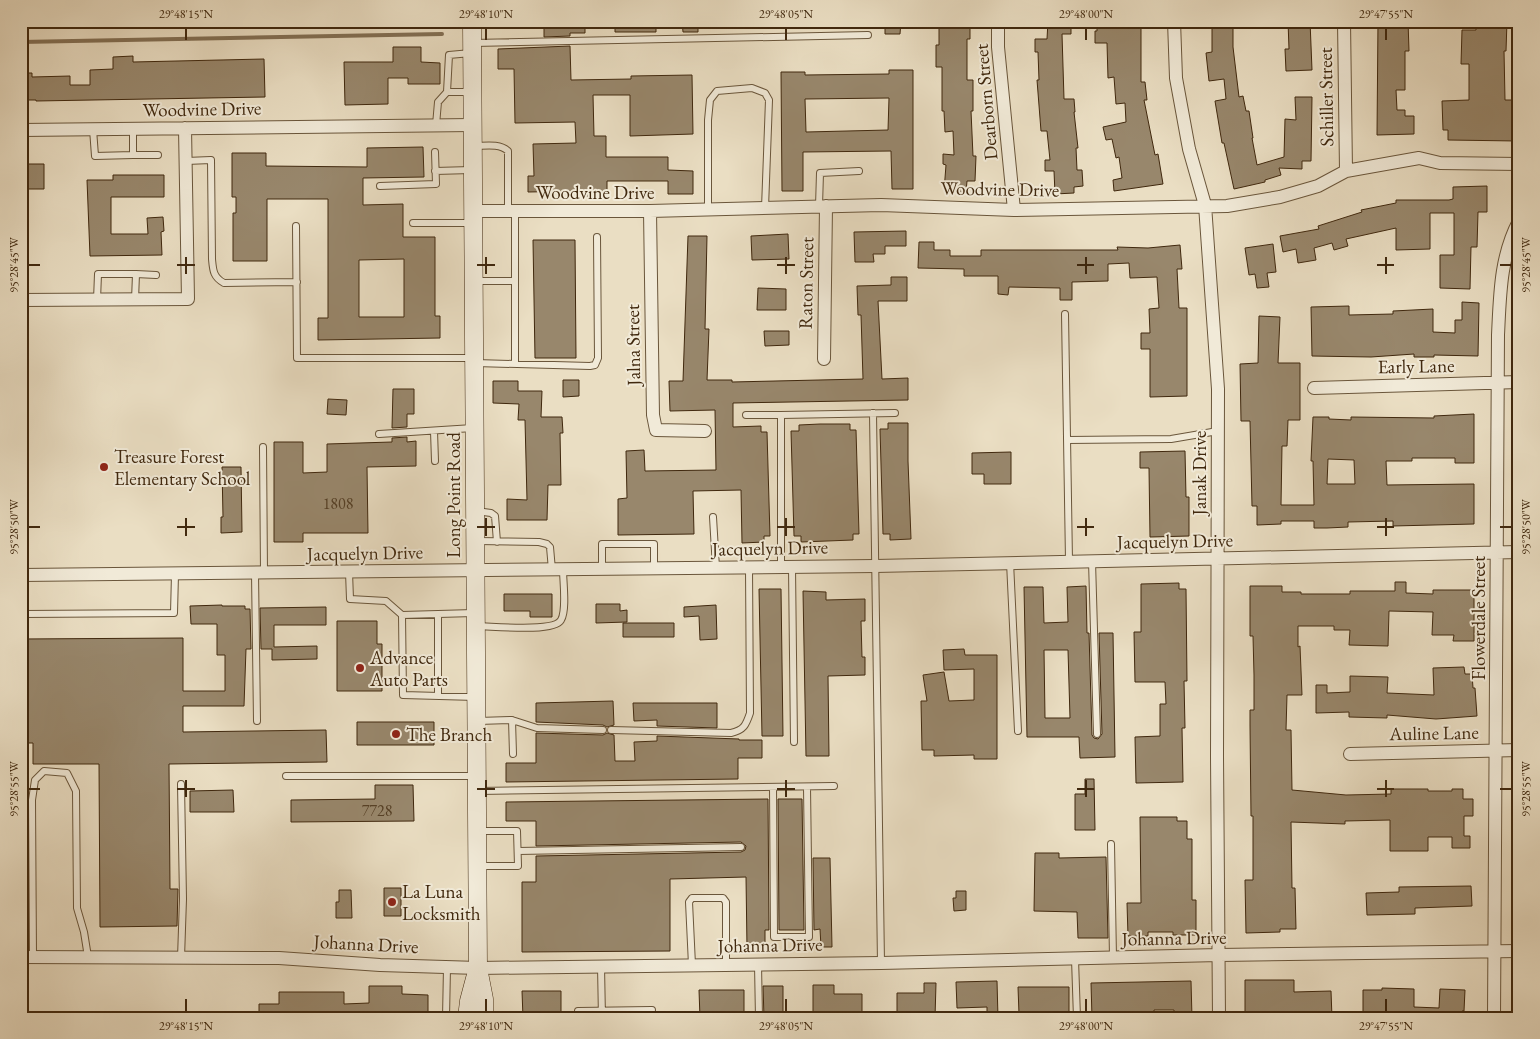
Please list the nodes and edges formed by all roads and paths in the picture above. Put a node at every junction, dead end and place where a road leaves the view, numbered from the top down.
1 (472, 21) edge
2 (998, 21) edge
3 (1174, 21) edge
4 (1344, 21) edge
5 (868, 35) dead end
6 (472, 48) junction
7 (448, 92) junction
8 (472, 92) junction
9 (436, 125) junction
10 (472, 125) junction
11 (133, 128) junction
12 (185, 128) junction
13 (93, 129) junction
14 (21, 130) edge
15 (472, 146) junction
16 (435, 152) dead end
17 (133, 155) junction
18 (158, 155) dead end
19 (186, 161) junction
20 (1519, 164) edge
21 (473, 170) junction
22 (860, 170) dead end
23 (435, 171) junction
24 (1346, 171) junction
25 (380, 186) dead end
26 (1205, 205) junction
27 (823, 206) junction
28 (765, 208) junction
29 (708, 209) junction
30 (1014, 210) junction
31 (512, 211) junction
32 (650, 211) junction
33 (473, 217) junction
34 (1519, 221) edge
35 (413, 222) dead end
36 (296, 226) dead end
37 (597, 237) dead end
38 (136, 274) junction
39 (156, 274) dead end
40 (473, 280) junction
41 (296, 282) junction
42 (515, 282) junction
43 (21, 300) edge
44 (97, 300) junction
45 (135, 300) junction
46 (1065, 314) dead end
47 (824, 360) dead end
48 (474, 361) junction
49 (515, 364) junction
50 (1519, 382) edge
51 (1497, 383) junction
52 (1314, 388) dead end
53 (873, 413) junction
54 (895, 413) dead end
55 (746, 415) dead end
56 (781, 415) junction
57 (474, 428) junction
58 (434, 431) junction
59 (705, 431) dead end
60 (1218, 431) junction
61 (379, 434) dead end
62 (1067, 440) junction
63 (263, 447) dead end
64 (435, 461) dead end
65 (475, 511) junction
66 (714, 516) dead end
67 (475, 541) junction
68 (497, 542) junction
69 (1519, 552) edge
70 (1497, 553) junction
71 (1218, 560) junction
72 (1069, 561) junction
73 (1092, 561) junction
74 (1010, 562) junction
75 (875, 566) junction
76 (787, 567) junction
77 (654, 568) junction
78 (716, 568) junction
79 (749, 568) junction
80 (602, 569) junction
81 (557, 570) junction
82 (475, 571) junction
83 (349, 572) junction
84 (259, 573) junction
85 (174, 574) junction
86 (22, 575) edge
87 (22, 614) edge
88 (402, 615) junction
89 (438, 615) junction
90 (475, 619) junction
91 (438, 696) junction
92 (476, 698) junction
93 (512, 720) junction
94 (257, 721) dead end
95 (476, 721) junction
96 (603, 730) dead end
97 (611, 730) dead end
98 (1018, 731) dead end
99 (1097, 734) dead end
100 (794, 742) dead end
101 (1496, 750) junction
102 (1519, 750) edge
103 (513, 754) dead end
104 (1350, 754) dead end
105 (286, 776) dead end
106 (477, 783) junction
107 (181, 784) dead end
108 (834, 786) dead end
109 (773, 787) junction
110 (807, 787) junction
111 (477, 831) junction
112 (1111, 844) dead end
113 (741, 847) dead end
114 (518, 851) junction
115 (477, 866) junction
116 (1519, 951) edge
117 (1494, 952) junction
118 (1218, 955) junction
119 (26, 957) edge
120 (88, 957) junction
121 (181, 958) junction
122 (1075, 958) junction
123 (1113, 958) junction
124 (881, 963) junction
125 (758, 964) junction
126 (692, 965) junction
127 (726, 965) junction
128 (601, 966) junction
129 (448, 967) junction
130 (478, 968) junction
131 (21, 999) edge
132 (602, 1010) junction
133 (652, 1010) dead end
134 (446, 1018) edge
135 (467, 1018) edge
136 (484, 1018) edge
137 (578, 1018) edge
138 (602, 1018) edge
139 (759, 1018) edge
140 (1077, 1018) edge
141 (1219, 1018) edge
142 (1494, 1018) edge

1 - 6 main road, Long Point Road
2 - 30 street, Dearborn Street
3 - 26 street, Janak Drive
4 - 24 street, Schiller Street
5 - 6 lane
6 - 7 lane
6 - 8 main road, Long Point Road
7 - 8 lane
7 - 9 lane
8 - 10 main road, Long Point Road
9 - 10 street, Woodvine Drive
9 - 12 street, Woodvine Drive
10 - 15 main road, Long Point Road
11 - 12 street, Woodvine Drive
11 - 13 street, Woodvine Drive
11 - 17 lane
12 - 19 street
13 - 14 street, Woodvine Drive
13 - 17 lane
15 - 21 main road, Long Point Road
15 - 31 lane
16 - 23 lane
17 - 18 lane
19 - 41 lane
19 - 45 street
20 - 24 street, Woodvine Drive
21 - 23 lane
21 - 33 main road, Long Point Road
22 - 27 lane
23 - 25 lane
24 - 26 street, Woodvine Drive
26 - 30 street, Woodvine Drive
26 - 60 street, Janak Drive
27 - 28 street, Woodvine Drive
27 - 30 street, Woodvine Drive
27 - 47 street, Raton Street
28 - 29 street, Woodvine Drive
28 - 29 lane
29 - 32 street, Woodvine Drive
31 - 32 street, Woodvine Drive
31 - 33 street, Woodvine Drive
31 - 42 lane
32 - 59 street, Jalna Street
33 - 35 lane
33 - 40 main road, Long Point Road
34 - 51 street, Flowerdale Street
36 - 41 lane
37 - 49 lane
38 - 39 lane
38 - 44 lane
38 - 45 lane
40 - 42 lane
40 - 48 main road, Long Point Road
41 - 48 lane
42 - 49 lane
43 - 44 street
44 - 45 street
46 - 62 lane
48 - 49 lane
48 - 57 main road, Long Point Road
50 - 51 street, Early Lane
51 - 52 street, Early Lane
51 - 70 street, Flowerdale Street
53 - 54 lane
53 - 56 lane
53 - 75 lane
55 - 56 lane
56 - 76 lane
57 - 58 lane
57 - 65 main road, Long Point Road
58 - 61 lane
58 - 64 lane
60 - 62 lane
60 - 71 street, Janak Drive
62 - 72 lane
63 - 84 lane
65 - 67 main road, Long Point Road
65 - 68 lane
66 - 78 lane
67 - 68 lane
67 - 82 main road, Long Point Road
68 - 81 lane
69 - 70 street, Jacquelyn Drive
70 - 71 street, Jacquelyn Drive
70 - 101 street, Flowerdale Street
71 - 73 street, Jacquelyn Drive
71 - 118 street, Janak Drive
72 - 73 street, Jacquelyn Drive
72 - 74 street, Jacquelyn Drive
73 - 99 lane
74 - 75 street, Jacquelyn Drive
74 - 98 lane
75 - 76 street, Jacquelyn Drive
75 - 124 lane
76 - 79 street, Jacquelyn Drive
76 - 100 lane
77 - 78 street, Jacquelyn Drive
77 - 80 street, Jacquelyn Drive
77 - 80 lane
78 - 79 street, Jacquelyn Drive
79 - 97 lane
80 - 81 street, Jacquelyn Drive
81 - 82 street, Jacquelyn Drive
81 - 90 lane
82 - 83 street, Jacquelyn Drive
82 - 90 main road, Long Point Road
83 - 84 street, Jacquelyn Drive
83 - 88 lane
84 - 85 street, Jacquelyn Drive
84 - 94 lane
85 - 86 street, Jacquelyn Drive
85 - 87 lane
86 - 87 lane
88 - 89 lane
88 - 91 lane
89 - 90 lane
89 - 91 lane
90 - 92 main road, Long Point Road
91 - 92 lane
92 - 95 main road, Long Point Road
93 - 95 lane
93 - 96 lane
93 - 103 lane
95 - 106 main road, Long Point Road
101 - 102 street, Auline Lane
101 - 104 street, Auline Lane
101 - 117 street, Flowerdale Street
105 - 106 lane
106 - 109 lane
106 - 111 main road, Long Point Road
107 - 121 lane
108 - 110 lane
109 - 110 lane
109 - 110 lane
111 - 114 lane
111 - 115 main road, Long Point Road
112 - 123 lane
113 - 114 lane
114 - 115 lane
115 - 130 main road, Long Point Road
116 - 117 street, Johanna Drive
117 - 118 street, Johanna Drive
117 - 142 street, Flowerdale Street
118 - 123 street, Johanna Drive
118 - 141 street, Janak Drive
119 - 120 street, Johanna Drive
119 - 120 lane
119 - 131 lane
120 - 121 street, Johanna Drive
121 - 129 street, Johanna Drive
122 - 123 street, Johanna Drive
122 - 124 street, Johanna Drive
122 - 140 lane
124 - 125 street, Johanna Drive
125 - 127 street, Johanna Drive
125 - 139 lane
126 - 127 street, Johanna Drive
126 - 127 lane
126 - 128 street, Johanna Drive
128 - 130 street, Johanna Drive
128 - 132 lane
129 - 130 street, Johanna Drive
129 - 134 lane
130 - 135 main road, Long Point Road
130 - 136 main road, Long Point Road
132 - 133 lane
132 - 137 lane
132 - 138 lane

